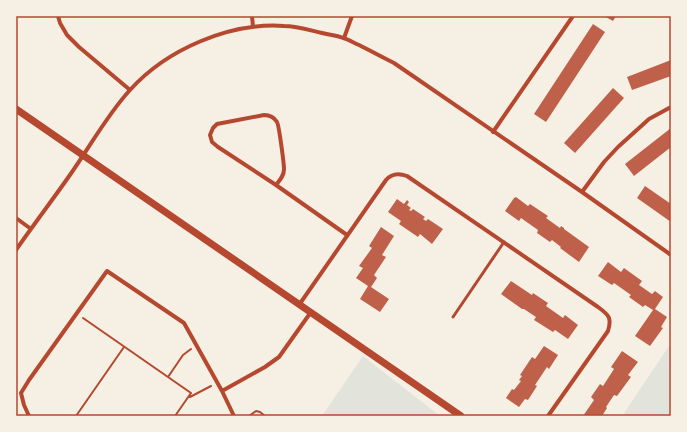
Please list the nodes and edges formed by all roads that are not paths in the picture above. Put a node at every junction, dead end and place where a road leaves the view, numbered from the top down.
1 (58, 16) edge
2 (252, 16) edge
3 (352, 16) edge
4 (573, 16) edge
5 (253, 27) junction
6 (344, 38) junction
7 (130, 90) junction
8 (671, 107) edge
9 (16, 109) edge
10 (493, 132) junction
11 (83, 155) junction
12 (276, 185) junction
13 (582, 192) junction
14 (16, 218) edge
15 (31, 228) junction
16 (347, 236) junction
17 (504, 242) junction
18 (16, 250) edge
19 (671, 255) edge
20 (299, 305) junction
21 (311, 312) junction
22 (453, 317) dead end
23 (222, 391) junction
24 (30, 416) edge
25 (234, 416) edge
26 (460, 416) edge
27 (548, 416) edge

1 - 7 street
2 - 5 street
3 - 6 street
4 - 10 street
5 - 6 street
5 - 7 street
6 - 10 street
7 - 11 street
8 - 13 street
9 - 11 street
10 - 13 street
11 - 15 street
11 - 20 street
12 - 12 street
12 - 16 street
13 - 19 street
14 - 15 street
15 - 18 street
16 - 17 street
16 - 20 street
17 - 22 lane
17 - 27 street
20 - 21 street
21 - 23 street
21 - 26 street
23 - 24 street
23 - 25 street

